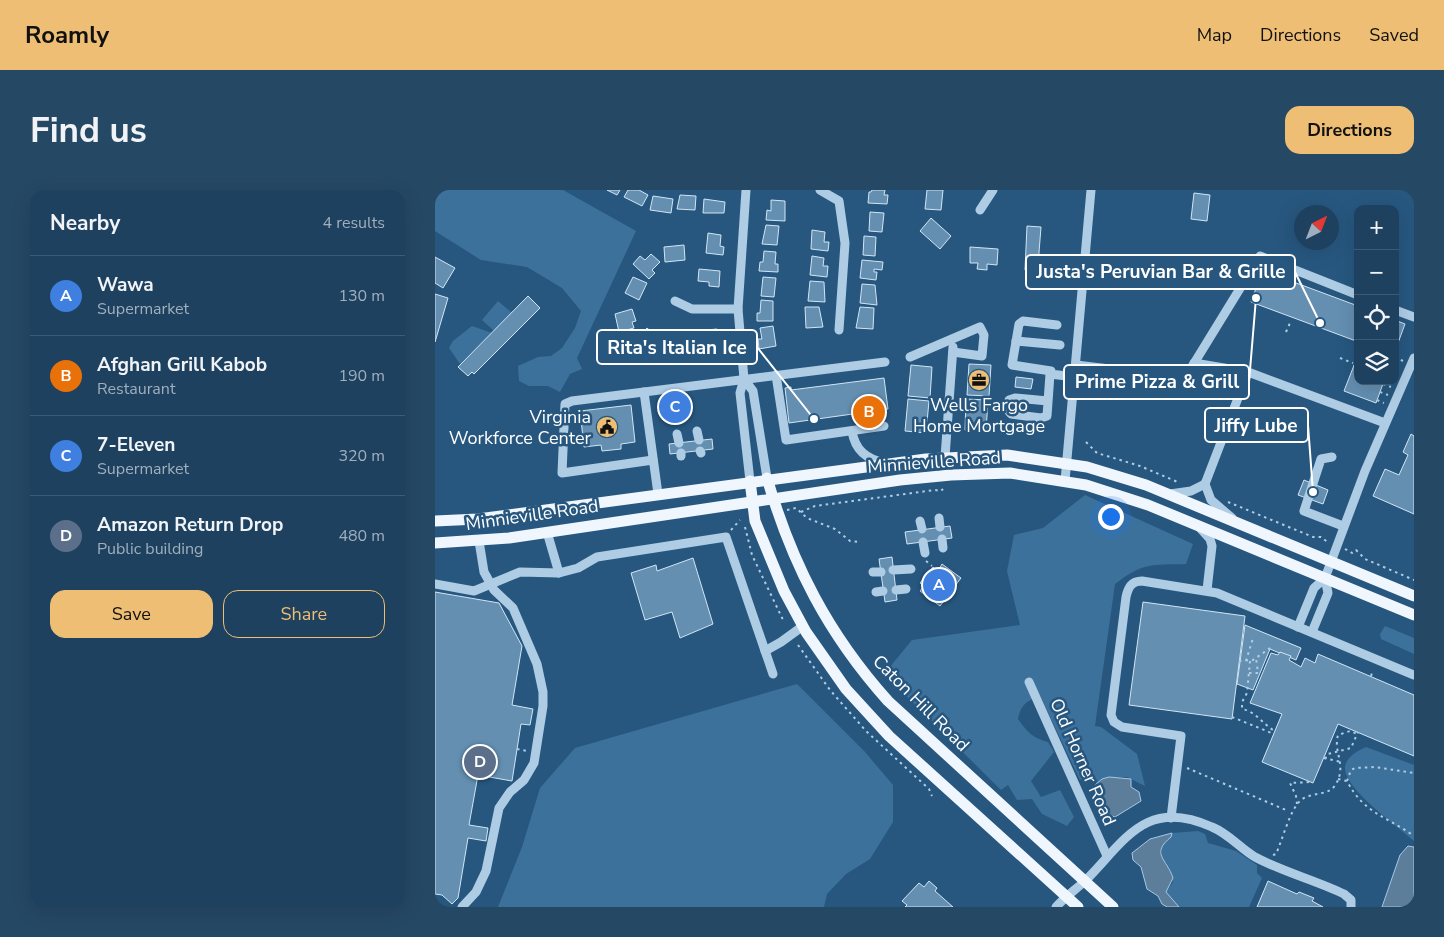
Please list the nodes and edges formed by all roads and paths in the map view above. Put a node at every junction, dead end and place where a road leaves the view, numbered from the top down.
1 (746, 190) edge
2 (820, 190) edge
3 (993, 190) edge
4 (1091, 190) edge
5 (980, 210) dead end
6 (1354, 293) edge
7 (675, 301) dead end
8 (737, 309) junction
9 (1399, 311) edge
10 (1414, 317) edge
11 (1290, 323) dead end
12 (1057, 325) dead end
13 (839, 330) dead end
14 (1286, 332) dead end
15 (954, 338) junction
16 (1016, 341) junction
17 (1060, 345) dead end
18 (953, 352) junction
19 (910, 357) dead end
20 (1340, 358) dead end
21 (1399, 358) edge
22 (1414, 358) edge
23 (1403, 360) dead end
24 (885, 362) dead end
25 (1353, 362) dead end
26 (1194, 363) junction
27 (1076, 365) junction
28 (1248, 372) junction
29 (1050, 374) junction
30 (776, 376) junction
31 (1075, 377) junction
32 (744, 379) junction
33 (1385, 385) edge
34 (1391, 388) dead end
35 (644, 392) junction
36 (1380, 392) dead end
37 (1388, 395) dead end
38 (1377, 400) dead end
39 (1048, 401) dead end
40 (1384, 403) dead end
41 (1385, 423) junction
42 (884, 426) dead end
43 (852, 431) junction
44 (1085, 442) dead end
45 (945, 457) junction
46 (1332, 457) dead end
47 (653, 460) junction
48 (893, 463) junction
49 (1067, 463) junction
50 (767, 478) junction
51 (751, 481) junction
52 (1065, 481) junction
53 (1185, 484) dead end
54 (1205, 484) junction
55 (943, 489) dead end
56 (658, 494) junction
57 (1169, 494) junction
58 (772, 498) junction
59 (753, 500) junction
60 (1224, 500) dead end
61 (796, 508) dead end
62 (801, 512) junction
63 (740, 520) dead end
64 (435, 521) edge
65 (1237, 522) junction
66 (1198, 526) junction
67 (1343, 526) junction
68 (745, 527) dead end
69 (731, 530) dead end
70 (547, 532) junction
71 (1324, 541) dead end
72 (479, 542) junction
73 (859, 542) dead end
74 (923, 542) dead end
75 (435, 543) edge
76 (1352, 553) dead end
77 (925, 557) joint
78 (1331, 561) junction
79 (932, 566) dead end
80 (911, 569) dead end
81 (893, 570) dead end
82 (559, 573) junction
83 (1325, 578) junction
84 (1414, 580) edge
85 (435, 584) edge
86 (489, 584) junction
87 (906, 589) dead end
88 (896, 590) dead end
89 (1207, 590) junction
90 (1414, 596) edge
91 (1414, 615) edge
92 (784, 622) dead end
93 (803, 626) junction
94 (1298, 626) junction
95 (1311, 632) junction
96 (1253, 638) dead end
97 (1273, 646) dead end
98 (765, 651) junction
99 (1256, 658) junction
100 (1239, 661) dead end
101 (1245, 661) junction
102 (1250, 661) junction
103 (1249, 673) junction
104 (1372, 673) dead end
105 (773, 674) dead end
106 (1414, 675) edge
107 (1371, 676) dead end
108 (1029, 682) dead end
109 (1232, 717) dead end
110 (1275, 731) dead end
111 (1274, 734) dead end
112 (517, 749) dead end
113 (522, 750) dead end
114 (1338, 752) junction
115 (1341, 762) junction
116 (1178, 764) junction
117 (1414, 773) edge
118 (1338, 779) junction
119 (1311, 782) dead end
120 (1347, 782) junction
121 (1297, 804) junction
122 (1286, 810) dead end
123 (1171, 818) junction
124 (1414, 836) edge
125 (1267, 853) dead end
126 (1107, 856) junction
127 (1084, 882) junction
128 (1066, 896) junction
129 (462, 907) edge
130 (1056, 907) edge
131 (1078, 907) edge
132 (1113, 907) edge
133 (1351, 907) edge

1 - 8 street
2 - 13 street
3 - 5 street
4 - 27 street
6 - 26 street
7 - 8 street
8 - 32 street
9 - 10 street
11 - 14 path
12 - 16 street
15 - 18 street
15 - 18 street
15 - 19 street
16 - 17 street
16 - 29 street
18 - 45 street
20 - 25 path
21 - 23 path
22 - 41 street
24 - 30 street
26 - 27 street
26 - 28 street
27 - 31 street
28 - 41 street
28 - 54 street
29 - 31 street
29 - 39 street
30 - 32 street
30 - 43 street
31 - 49 street
32 - 35 street
32 - 50 street
32 - 51 street
33 - 34 path
35 - 47 street
35 - 47 street
36 - 37 path
38 - 40 path
41 - 67 street
42 - 43 street
43 - 48 street
44 - 53 path
45 - 48 main road, Minnieville Road
45 - 49 main road, Minnieville Road
46 - 67 street
47 - 56 street
48 - 50 main road, Minnieville Road
49 - 52 street
49 - 57 main road, Minnieville Road
50 - 51 main road, Minnieville Road
50 - 58 main road, Caton Hill Road
51 - 56 main road, Minnieville Road
51 - 59 main road
52 - 58 main road, Minnieville Road
52 - 66 main road, Minnieville Road
54 - 57 street
54 - 65 street
55 - 62 path
56 - 64 main road, Minnieville Road
57 - 65 main road, Minnieville Road
58 - 59 main road, Minnieville Road
58 - 127 main road, Caton Hill Road
59 - 70 main road, Minnieville Road
59 - 93 main road
60 - 71 path
61 - 62 path
62 - 73 path
63 - 69 path
65 - 78 main road, Minnieville Road
66 - 83 main road, Minnieville Road
66 - 89 street
67 - 78 street
68 - 92 path
70 - 72 main road, Minnieville Road
70 - 82 street
72 - 75 main road, Minnieville Road
72 - 86 street
74 - 77 street
76 - 84 path
77 - 79 path
78 - 83 street
78 - 90 main road, Minnieville Road
80 - 81 street
82 - 86 street
82 - 98 street
83 - 91 main road, Minnieville Road
83 - 94 street
83 - 95 street
85 - 86 street
86 - 129 street
87 - 88 street
89 - 94 street
89 - 116 street
93 - 98 street
93 - 128 main road
94 - 95 street
95 - 106 street
96 - 101 path
97 - 99 path
98 - 105 street
99 - 102 path
99 - 103 path
100 - 101 path
101 - 102 path
102 - 103 path
103 - 110 path
104 - 107 path
108 - 126 street, Old Horner Road
109 - 111 path
112 - 113 path
114 - 114 path
114 - 115 path
114 - 115 path
115 - 118 path
116 - 122 path
116 - 123 street
117 - 120 path
118 - 120 path
118 - 121 path
119 - 121 path
120 - 124 path
121 - 125 path
123 - 126 street
123 - 133 street
126 - 127 street
127 - 128 street
127 - 132 main road, Caton Hill Road
128 - 130 street
128 - 131 main road

